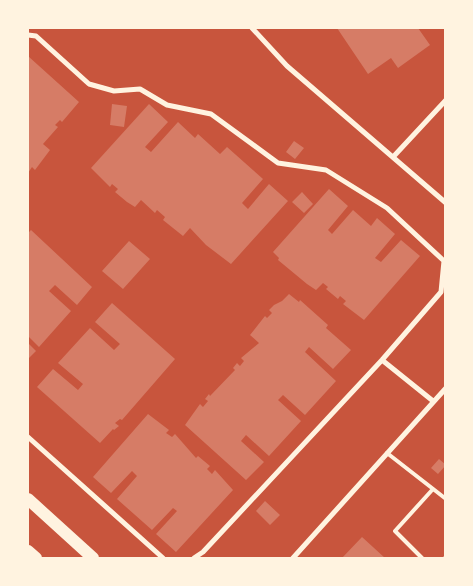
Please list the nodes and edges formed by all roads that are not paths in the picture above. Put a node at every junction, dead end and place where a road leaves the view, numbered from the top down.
1 (252, 28) edge
2 (28, 35) edge
3 (446, 100) edge
4 (394, 156) junction
5 (446, 203) edge
6 (382, 360) junction
7 (446, 388) edge
8 (433, 401) junction
9 (28, 437) edge
10 (387, 453) junction
11 (433, 489) junction
12 (28, 498) edge
13 (446, 499) edge
14 (28, 551) edge
15 (36, 558) edge
16 (93, 558) edge
17 (163, 558) edge
18 (194, 558) edge
19 (293, 558) edge
20 (422, 558) edge

1 - 4 street
2 - 6 street
3 - 4 street
4 - 5 street
6 - 8 street
6 - 18 street
7 - 8 street
8 - 10 street
9 - 17 street
10 - 11 lane
10 - 19 street
11 - 13 lane
11 - 20 lane
12 - 16 main road
14 - 15 main road

